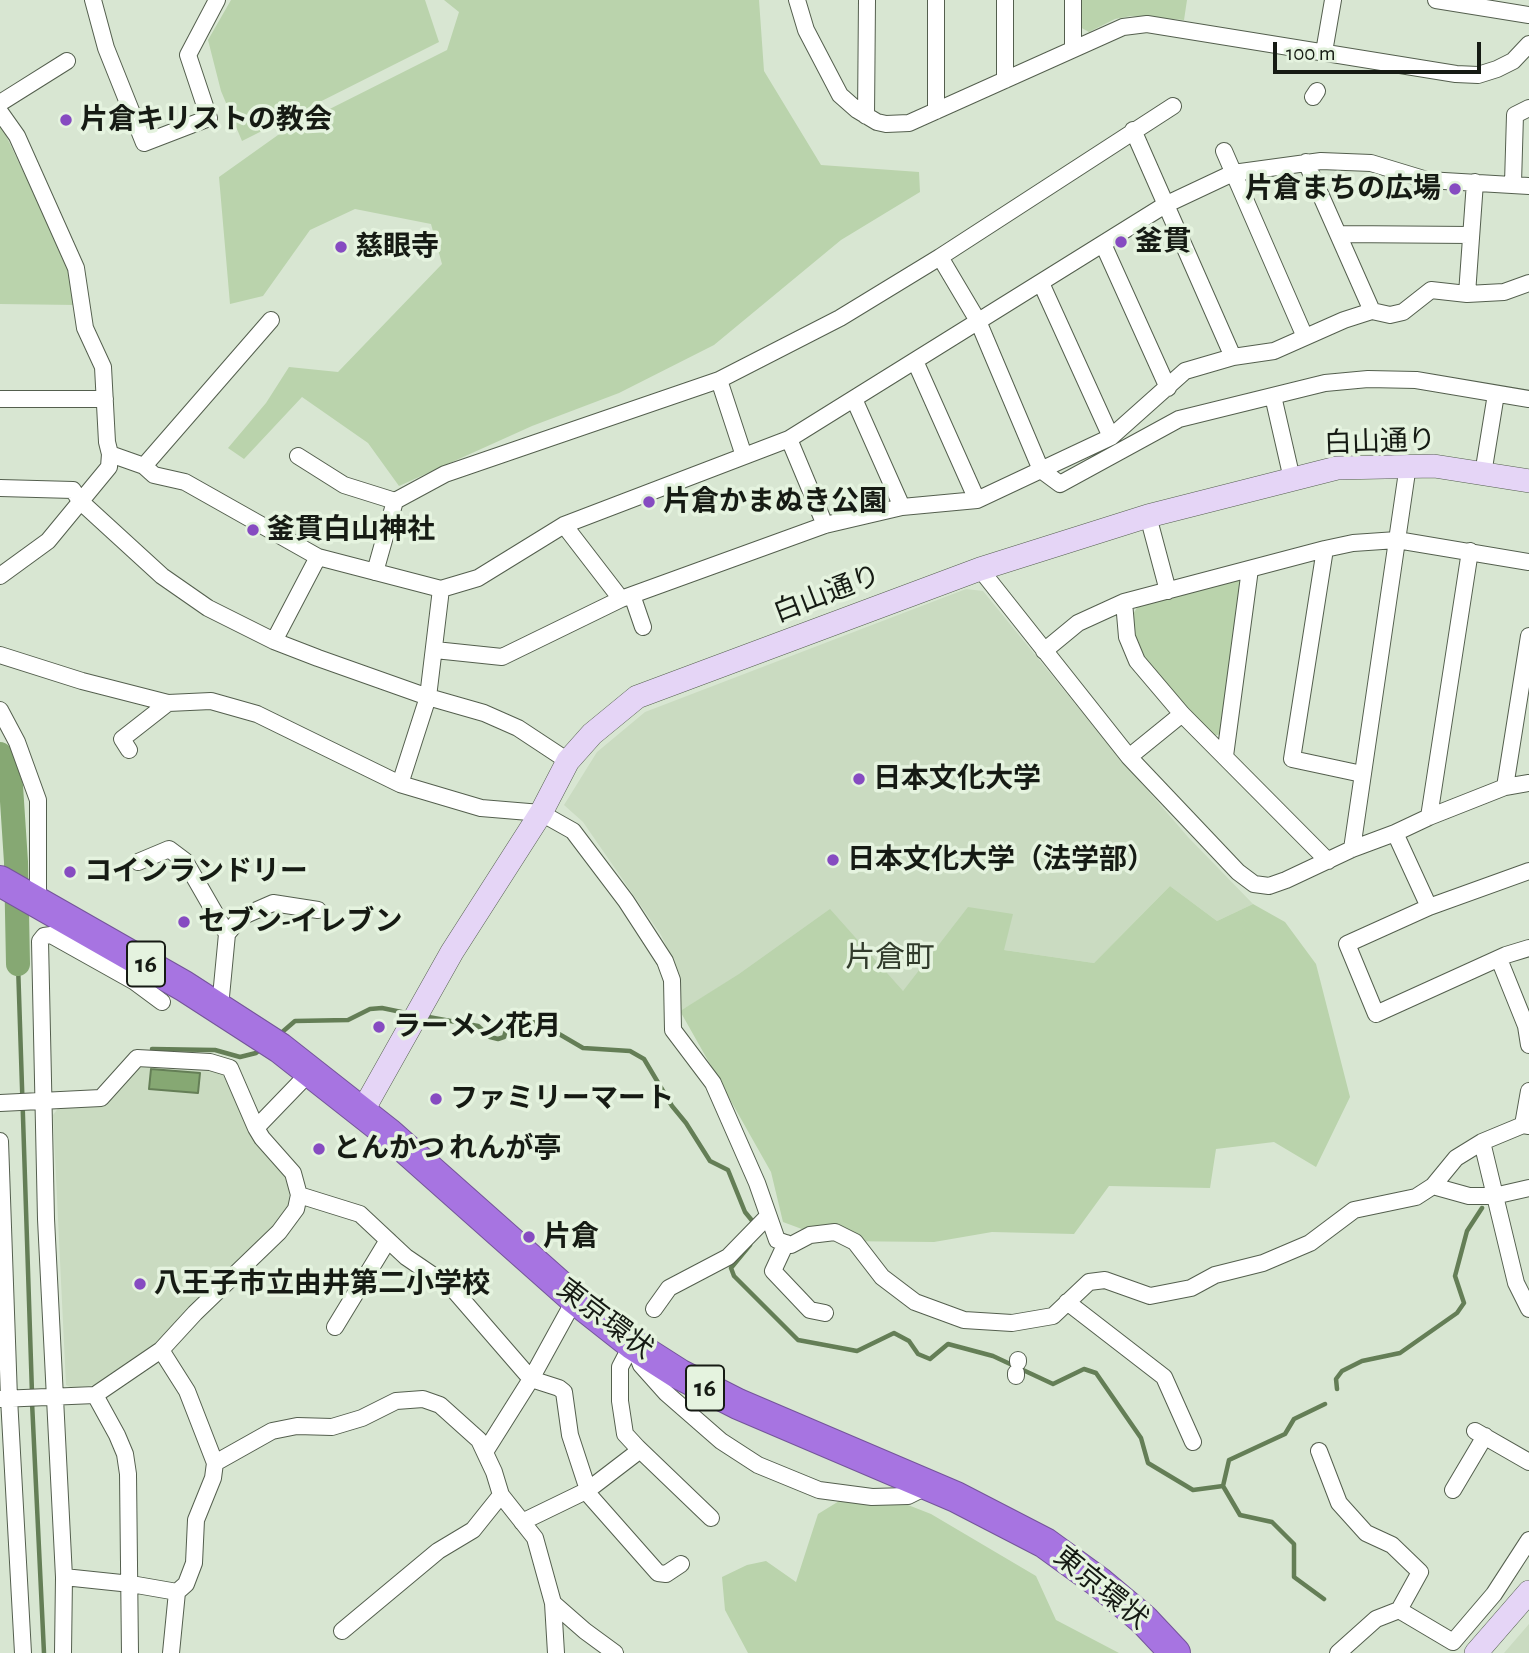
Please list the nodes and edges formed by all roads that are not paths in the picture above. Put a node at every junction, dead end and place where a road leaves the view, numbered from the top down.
1 (93, 0) edge
2 (217, 0) edge
3 (797, 0) edge
4 (867, 0) edge
5 (936, 0) edge
6 (1005, 0) edge
7 (1073, 0) edge
8 (1333, 0) edge
9 (1436, 0) edge
10 (1529, 15) edge
11 (1529, 44) edge
12 (1073, 50) junction
13 (1324, 52) junction
14 (67, 61) dead end
15 (1005, 80) junction
16 (0, 103) edge
17 (1173, 106) dead end
18 (1529, 107) edge
19 (936, 111) junction
20 (0, 112) edge
21 (866, 116) junction
22 (1133, 130) junction
23 (1224, 151) dead end
24 (1306, 162) junction
25 (1233, 173) junction
26 (1475, 182) junction
27 (1521, 184) edge
28 (1165, 205) junction
29 (1339, 234) junction
30 (1471, 235) junction
31 (1102, 244) junction
32 (940, 257) junction
33 (1041, 283) junction
34 (1529, 283) edge
35 (1467, 294) junction
36 (1372, 310) junction
37 (271, 320) dead end
38 (978, 321) junction
39 (1305, 337) junction
40 (1233, 357) junction
41 (915, 361) junction
42 (719, 380) junction
43 (1168, 388) junction
44 (1496, 394) junction
45 (1273, 396) junction
46 (0, 399) edge
47 (105, 399) junction
48 (854, 399) junction
49 (1529, 399) edge
50 (1111, 437) junction
51 (789, 439) junction
52 (110, 454) junction
53 (298, 456) dead end
54 (744, 456) junction
55 (144, 466) junction
56 (1408, 466) junction
57 (1041, 470) junction
58 (1483, 474) junction
59 (1292, 479) junction
60 (1529, 481) edge
61 (0, 488) edge
62 (977, 500) junction
63 (80, 501) junction
64 (395, 501) junction
65 (902, 507) junction
66 (1148, 516) junction
67 (564, 525) junction
68 (825, 525) junction
69 (1397, 540) junction
70 (1325, 549) junction
71 (1470, 551) junction
72 (318, 557) junction
73 (1529, 562) edge
74 (980, 569) junction
75 (1250, 569) junction
76 (375, 572) junction
77 (0, 576) edge
78 (441, 589) junction
79 (1168, 591) junction
80 (627, 597) junction
81 (1124, 602) junction
82 (643, 627) dead end
83 (1529, 636) edge
84 (274, 641) junction
85 (435, 650) junction
86 (1044, 651) junction
87 (0, 655) edge
88 (428, 697) junction
89 (168, 703) junction
90 (0, 710) edge
91 (1182, 714) junction
92 (129, 750) dead end
93 (1225, 756) junction
94 (1129, 757) junction
95 (568, 761) junction
96 (1362, 774) junction
97 (1529, 783) edge
98 (400, 784) junction
99 (1505, 787) junction
100 (541, 813) junction
101 (1429, 817) junction
102 (1395, 833) junction
103 (1352, 849) junction
104 (1328, 861) junction
105 (138, 862) dead end
106 (1529, 870) edge
107 (0, 881) edge
108 (33, 899) junction
109 (1429, 906) junction
110 (318, 910) dead end
111 (227, 934) junction
112 (1529, 948) edge
113 (1499, 959) junction
114 (162, 1002) dead end
115 (220, 1007) junction
116 (1529, 1045) edge
117 (311, 1071) junction
118 (1529, 1090) edge
119 (37, 1101) junction
120 (6, 1102) edge
121 (362, 1112) junction
122 (1526, 1125) edge
123 (256, 1128) junction
124 (0, 1141) edge
125 (1482, 1142) junction
126 (1433, 1186) junction
127 (1529, 1188) edge
128 (299, 1195) junction
129 (1494, 1196) junction
130 (768, 1216) junction
131 (388, 1240) junction
132 (786, 1243) junction
133 (1522, 1282) edge
134 (575, 1299) junction
135 (1068, 1302) junction
136 (654, 1309) dead end
137 (1529, 1309) edge
138 (825, 1313) dead end
139 (335, 1326) dead end
140 (632, 1344) junction
141 (161, 1350) junction
142 (531, 1379) junction
143 (95, 1395) junction
144 (55, 1396) junction
145 (5, 1398) edge
146 (1193, 1442) dead end
147 (637, 1447) junction
148 (1320, 1451) dead end
149 (485, 1452) junction
150 (1529, 1462) edge
151 (215, 1463) junction
152 (928, 1486) junction
153 (588, 1490) junction
154 (1453, 1490) dead end
155 (501, 1495) junction
156 (711, 1518) dead end
157 (522, 1522) junction
158 (1529, 1540) edge
159 (681, 1564) dead end
160 (64, 1577) junction
161 (131, 1584) junction
162 (177, 1591) junction
163 (1529, 1592) edge
164 (553, 1603) junction
165 (1399, 1610) junction
166 (342, 1631) dead end
167 (1447, 1648) edge
168 (23, 1653) edge
169 (63, 1653) edge
170 (130, 1653) edge
171 (171, 1653) edge
172 (556, 1653) edge
173 (615, 1653) edge
174 (1175, 1653) edge
175 (1338, 1653) edge
176 (1476, 1653) edge

1 - 2 street
3 - 21 street
4 - 21 street
5 - 19 street
6 - 15 street
7 - 12 street
8 - 13 street
9 - 10 street
11 - 13 street
12 - 13 street
12 - 15 street
14 - 16 street
15 - 19 street
17 - 22 street
18 - 27 street
19 - 21 street
20 - 47 street
22 - 28 street
22 - 32 street
23 - 25 street
24 - 25 street
24 - 26 street
24 - 29 street
25 - 28 street
25 - 39 street
26 - 27 street
26 - 30 street
28 - 31 street
28 - 40 street
29 - 30 street
29 - 36 street
30 - 35 street
31 - 33 street
31 - 43 street
32 - 38 street
32 - 42 street
33 - 38 street
33 - 50 street
34 - 35 street
35 - 36 street
36 - 39 street
37 - 55 street
38 - 41 street
38 - 57 street
39 - 40 street
40 - 43 street
41 - 48 street
41 - 62 street
42 - 54 street
42 - 64 street
43 - 50 street
44 - 45 street
44 - 49 street
44 - 58 street
45 - 57 street
45 - 59 street
46 - 47 street
47 - 52 street
48 - 51 street
48 - 65 street
50 - 57 street
51 - 54 street
51 - 68 street
52 - 55 street
52 - 63 street
53 - 64 street
54 - 67 street
55 - 72 street
56 - 58 street, 白山通り
56 - 59 street, 白山通り
56 - 69 street
57 - 62 street
58 - 60 street, 白山通り
59 - 66 street, 白山通り
61 - 63 street
62 - 65 street
63 - 77 street
63 - 84 street
64 - 76 street
65 - 68 street
66 - 74 street, 白山通り
66 - 79 street
67 - 78 street
67 - 80 street
68 - 80 street
69 - 70 street
69 - 71 street
69 - 96 street
70 - 75 street
70 - 96 street
71 - 73 street
71 - 101 street
72 - 76 street
72 - 84 street
74 - 86 street
74 - 95 street, 白山通り
75 - 79 street
75 - 93 street
76 - 78 street
78 - 85 street
79 - 81 street
80 - 82 street
80 - 85 street
81 - 86 street
81 - 91 street
83 - 99 street
84 - 88 street
85 - 88 street
86 - 94 street
87 - 89 street
88 - 95 street
88 - 98 street
89 - 92 street
89 - 98 street
90 - 108 street
91 - 93 street
91 - 94 street
93 - 104 street
94 - 104 street
95 - 100 street, 白山通り
96 - 103 street
97 - 99 street
98 - 100 street
99 - 101 street
100 - 121 street, 白山通り
100 - 130 street
101 - 102 street
102 - 103 street
102 - 109 street
103 - 104 street
105 - 111 street
106 - 109 street
107 - 108 highway, 東京環状 / 16
108 - 115 highway, 東京環状 / 16
109 - 113 street
110 - 111 street
111 - 115 street
112 - 113 street
113 - 116 street
114 - 119 street
115 - 117 highway, 東京環状 / 16
117 - 121 highway, 東京環状 / 16
117 - 123 street
118 - 122 street
119 - 120 street
119 - 123 street
119 - 144 street
121 - 134 highway, 東京環状 / 16
122 - 125 street
123 - 128 street
124 - 145 street
125 - 126 street
125 - 129 street
126 - 129 street
126 - 135 street
127 - 129 street
128 - 131 street
128 - 141 street
129 - 133 street
130 - 132 street
130 - 136 street
131 - 139 street
131 - 142 street
132 - 135 street
132 - 138 street
133 - 137 street
134 - 140 highway, 東京環状 / 16
134 - 142 street
135 - 146 street
140 - 147 street
140 - 152 highway, 東京環状 / 16
140 - 152 street
141 - 143 street
141 - 151 street
142 - 149 street
142 - 153 street
143 - 144 street
143 - 161 street
144 - 145 street
144 - 160 street
145 - 168 street
147 - 153 street
147 - 156 street
148 - 165 street
149 - 151 street
149 - 155 street
150 - 154 street
151 - 162 street
152 - 174 highway, 東京環状 / 16
153 - 157 street
153 - 159 street
155 - 157 street
155 - 166 street
157 - 164 street
158 - 167 street
160 - 161 street
160 - 169 street
161 - 162 street
161 - 170 street
162 - 171 street
163 - 176 street
164 - 172 street
164 - 173 street
165 - 167 street
165 - 175 street

